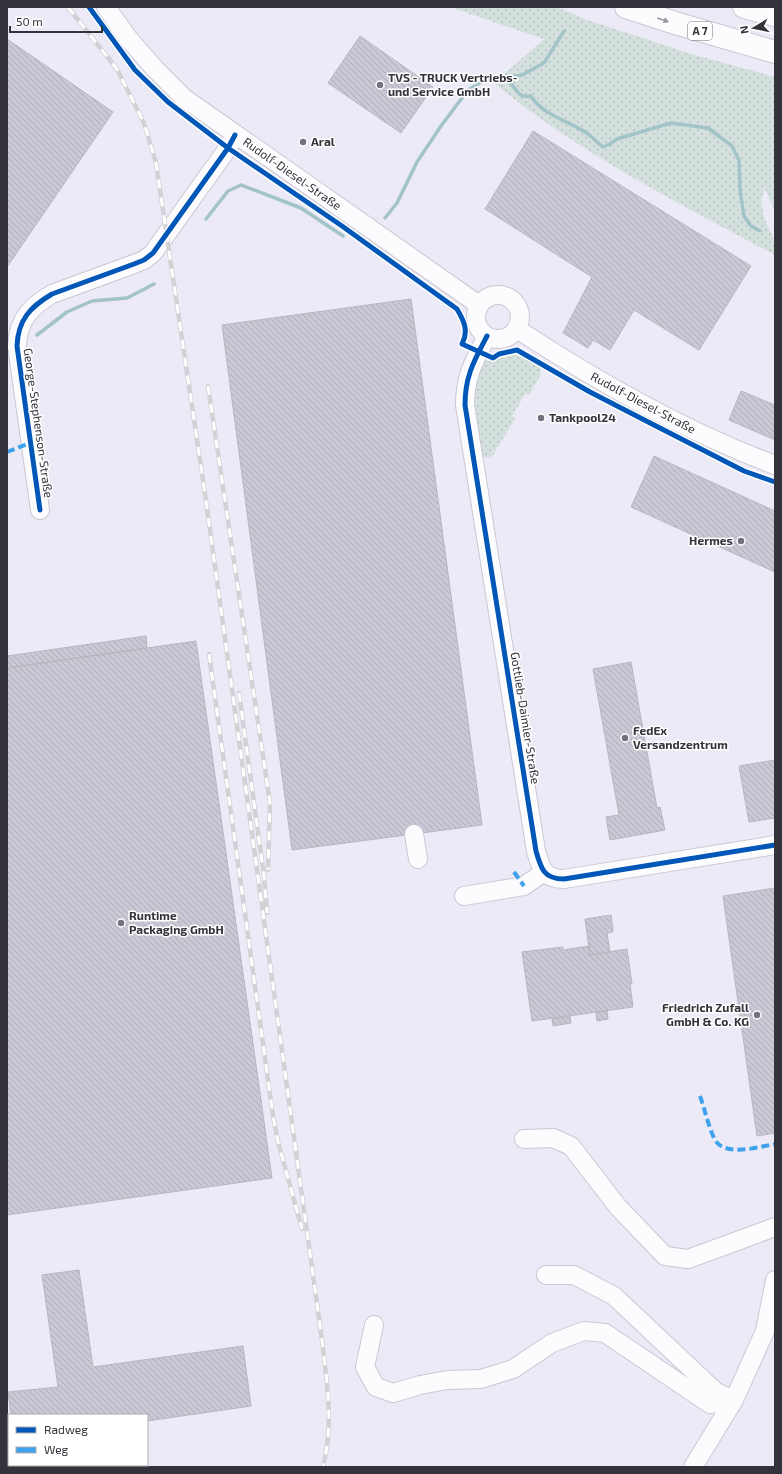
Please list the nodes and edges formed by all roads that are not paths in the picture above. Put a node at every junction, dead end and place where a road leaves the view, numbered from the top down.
1 (106, 7) edge
2 (626, 7) edge
3 (744, 7) edge
4 (775, 15) edge
5 (775, 52) edge
6 (235, 135) junction
7 (479, 305) junction
8 (517, 329) junction
9 (487, 336) junction
10 (775, 465) edge
11 (40, 510) dead end
12 (414, 834) dead end
13 (775, 845) edge
14 (418, 859) dead end
15 (544, 872) junction
16 (464, 896) dead end
17 (524, 1139) dead end
18 (775, 1227) edge
19 (546, 1275) dead end
20 (774, 1287) edge
21 (374, 1325) dead end
22 (734, 1400) junction
23 (694, 1467) edge

1 - 6 street, Rudolf-Diesel-Straße
2 -> 5 highway, A 7
3 - 4 highway
6 - 7 street, Rudolf-Diesel-Straße
6 - 11 street, George-Stephenson-Straße
7 - 8 street
7 - 9 street
8 - 9 street
8 - 10 street, Rudolf-Diesel-Straße
9 - 15 street, Gottlieb-Daimler-Straße
12 - 14 street
13 - 15 street
15 - 16 street
17 - 18 street
19 - 22 street
20 - 22 street
21 - 22 street
22 - 23 street

